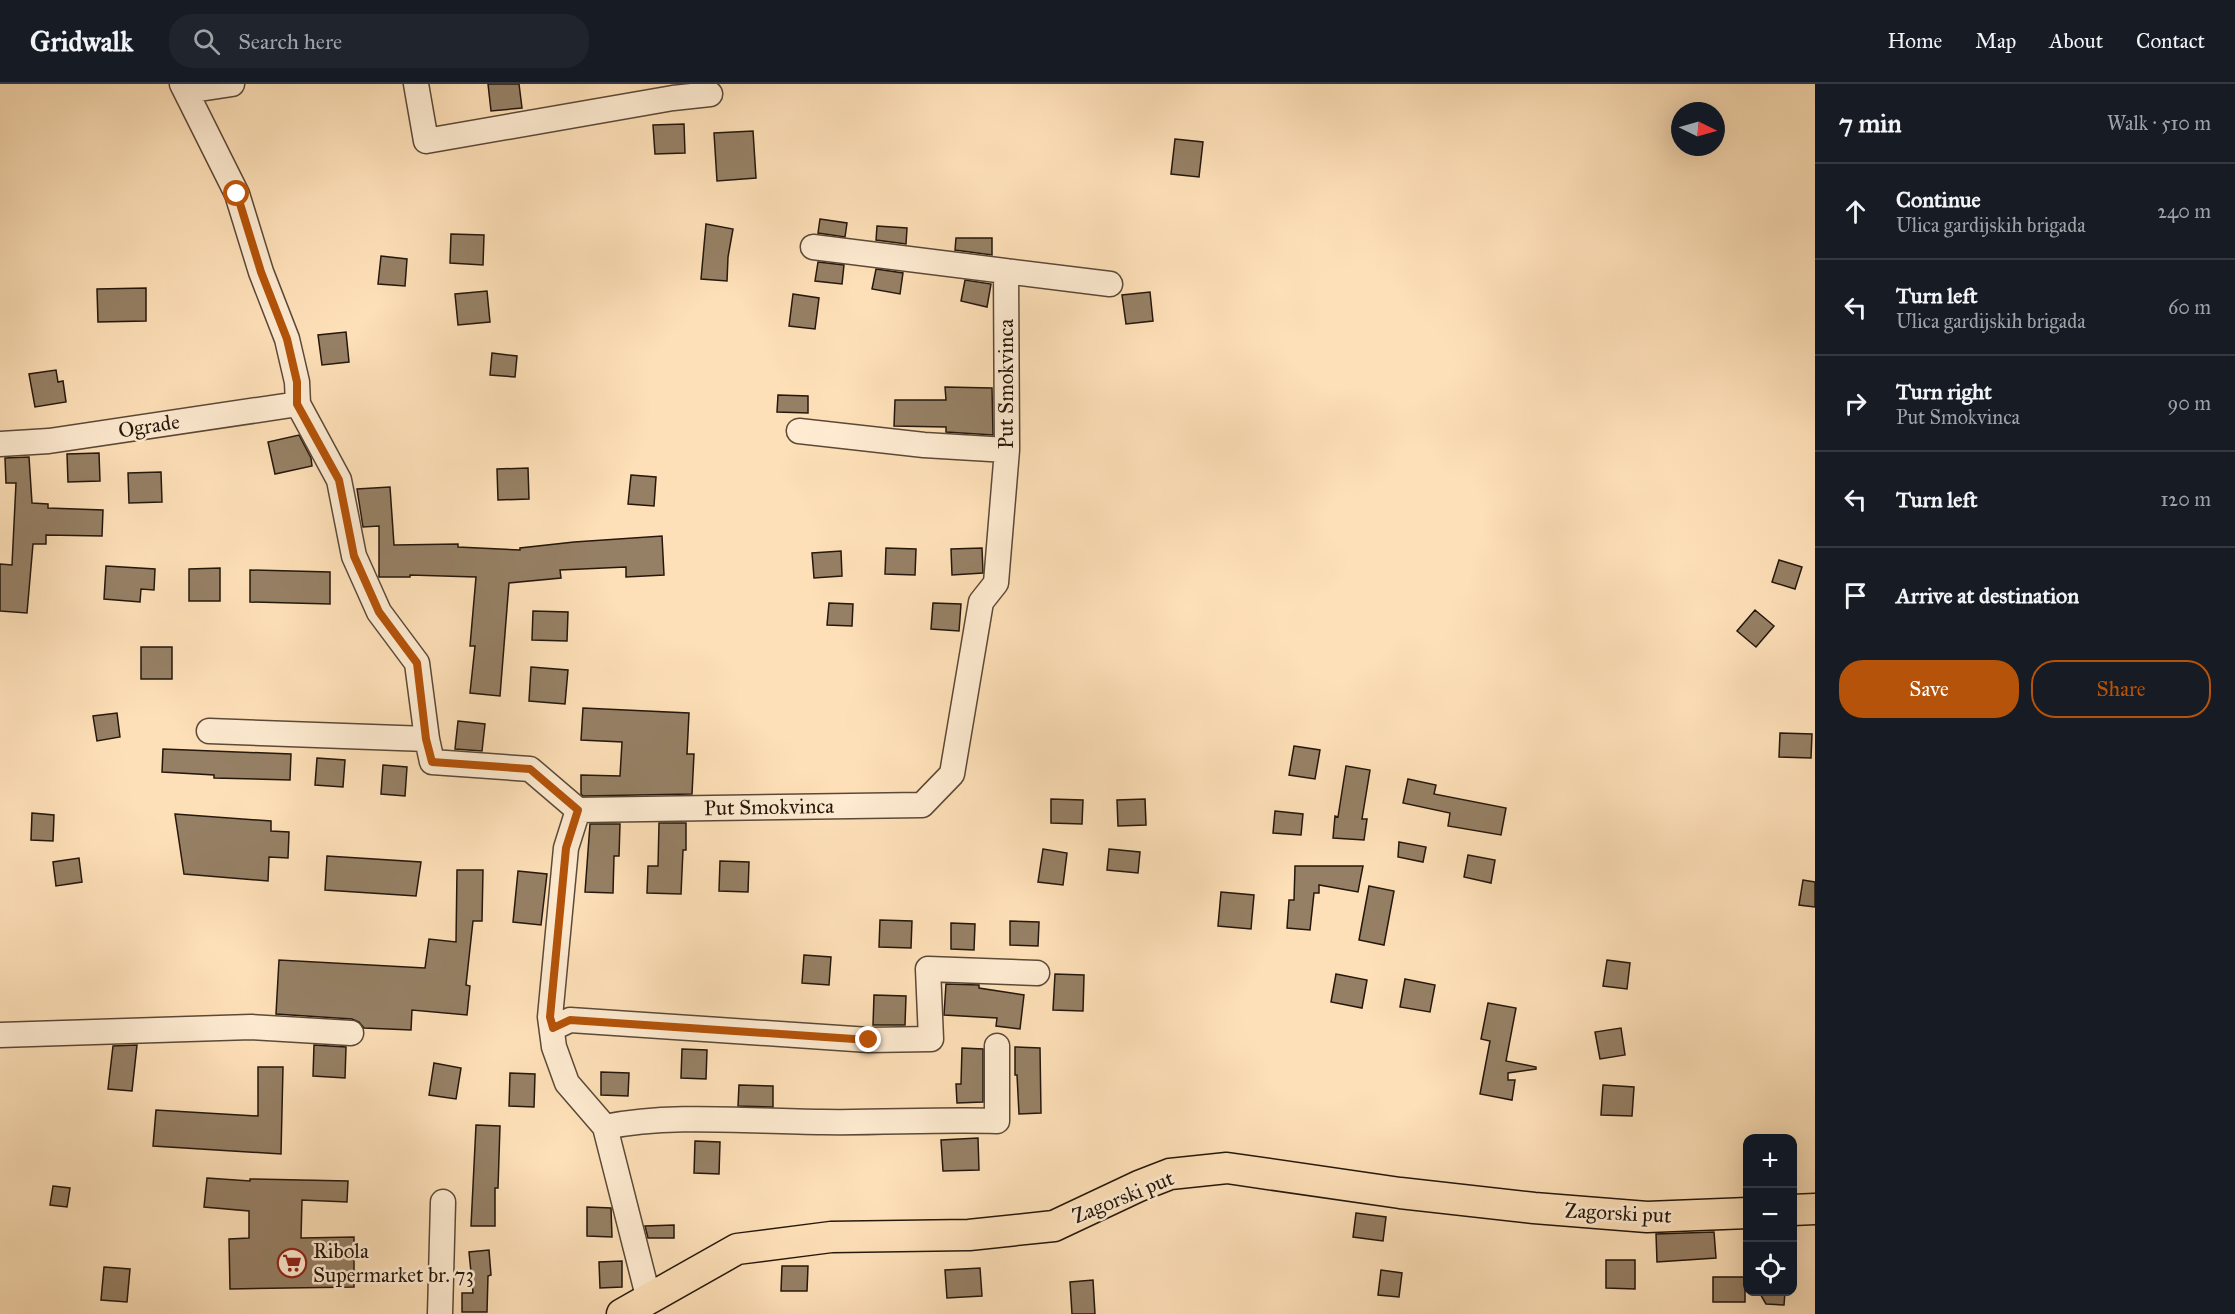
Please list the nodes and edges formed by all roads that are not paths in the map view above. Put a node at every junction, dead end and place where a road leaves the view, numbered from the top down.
1 (232, 84) edge
2 (416, 84) edge
3 (184, 88) edge
4 (710, 94) dead end
5 (813, 247) dead end
6 (1006, 271) junction
7 (1110, 284) dead end
8 (297, 404) junction
9 (799, 431) dead end
10 (0, 444) edge
11 (1006, 450) junction
12 (210, 731) dead end
13 (426, 739) junction
14 (578, 810) junction
15 (1036, 973) dead end
16 (553, 1028) junction
17 (351, 1033) dead end
18 (0, 1035) edge
19 (997, 1046) dead end
20 (605, 1127) junction
21 (443, 1202) dead end
22 (1815, 1209) edge
23 (1797, 1210) edge
24 (1743, 1213) edge
25 (633, 1310) edge
26 (440, 1314) edge

1 - 3 street
2 - 4 street
3 - 8 street
5 - 6 street
6 - 7 street
6 - 11 street, Put Smokvinca
8 - 10 street, Ograde
8 - 13 street
9 - 11 street
11 - 14 street, Put Smokvinca
12 - 13 street
13 - 14 street
14 - 16 street
15 - 16 street
16 - 20 street
17 - 18 street
19 - 20 street
20 - 25 street
21 - 26 street
22 - 23 main road
24 - 25 main road, Zagorski put

